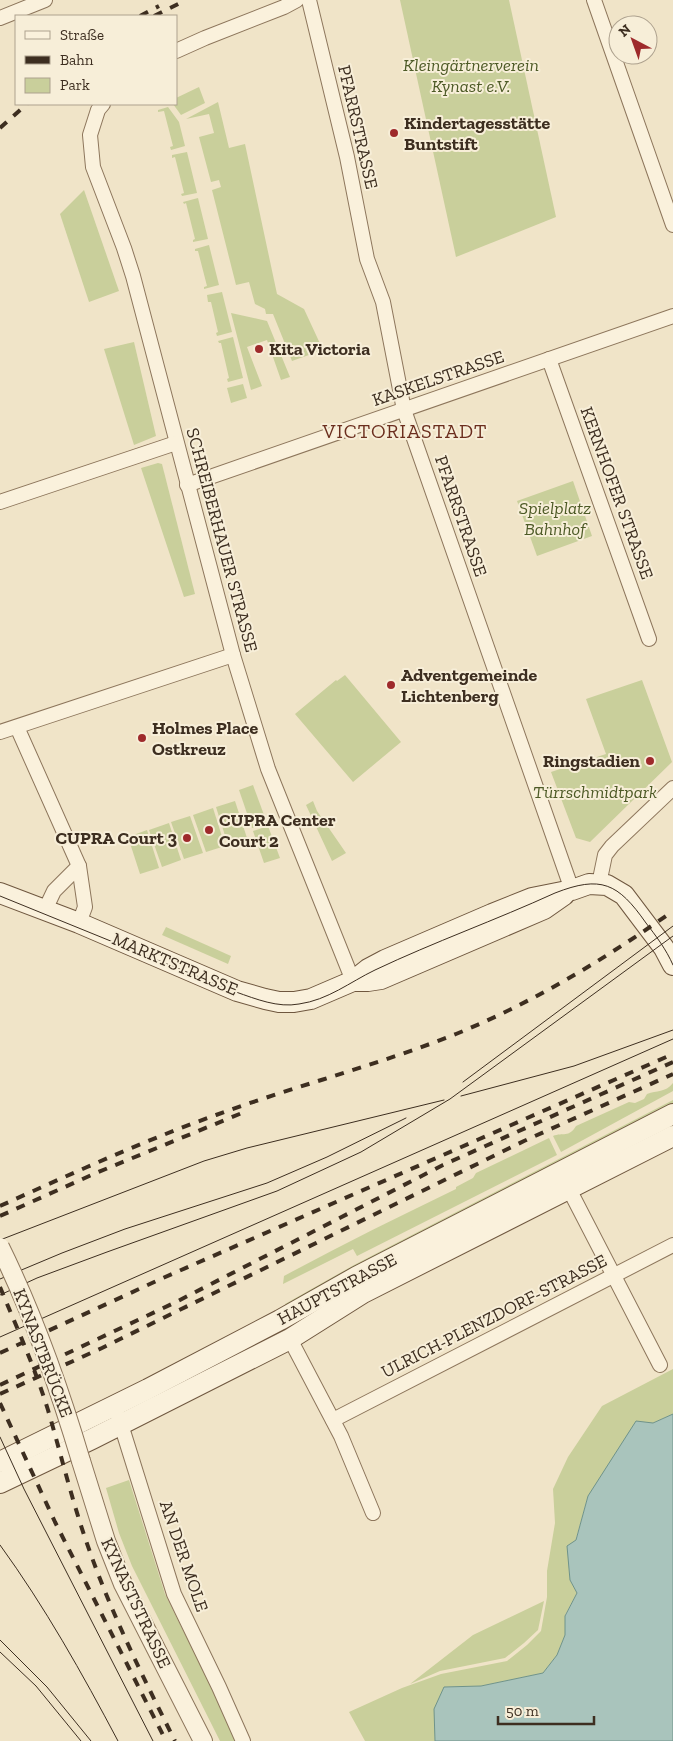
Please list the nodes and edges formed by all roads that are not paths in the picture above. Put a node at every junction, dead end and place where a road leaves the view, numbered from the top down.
1 (45, 0) edge
2 (297, 0) edge
3 (309, 0) edge
4 (594, 0) edge
5 (0, 18) edge
6 (178, 50) edge
7 (102, 105) edge
8 (673, 224) edge
9 (673, 316) edge
10 (549, 359) junction
11 (404, 410) junction
12 (176, 443) junction
13 (186, 485) junction
14 (0, 502) edge
15 (649, 639) dead end
16 (232, 656) junction
17 (17, 726) junction
18 (0, 732) edge
19 (673, 788) edge
20 (79, 866) junction
21 (599, 884) junction
22 (572, 890) junction
23 (0, 893) edge
24 (45, 910) junction
25 (79, 923) junction
26 (673, 965) edge
27 (353, 981) junction
28 (673, 1114) edge
29 (673, 1136) edge
30 (569, 1189) junction
31 (673, 1245) edge
32 (0, 1247) edge
33 (613, 1275) junction
34 (280, 1320) junction
35 (290, 1339) junction
36 (660, 1365) dead end
37 (115, 1405) junction
38 (333, 1420) junction
39 (121, 1424) junction
40 (81, 1461) joint
41 (0, 1462) edge
42 (0, 1483) edge
43 (372, 1513) dead end
44 (203, 1741) edge
45 (243, 1741) edge

1 - 5 street
2 - 6 street
3 - 11 street, PFARRSTRASSE
4 - 8 street
7 - 12 street, SCHREIBERHAUER STRASSE
9 - 10 street, KASKELSTRASSE
10 - 11 street, KASKELSTRASSE
10 - 15 street, KERNHOFER STRASSE
11 - 13 street, KASKELSTRASSE
11 - 22 street, PFARRSTRASSE
12 - 13 street, SCHREIBERHAUER STRASSE
12 - 14 street
13 - 16 street, SCHREIBERHAUER STRASSE
16 - 17 street
16 - 27 street, SCHREIBERHAUER STRASSE
17 - 18 street
17 - 20 street
19 - 21 street
20 - 24 street
20 - 25 street
21 - 22 main road, MARKTSTRASSE
21 - 26 main road
22 - 27 main road, MARKTSTRASSE
23 - 24 main road, MARKTSTRASSE
24 - 25 main road, MARKTSTRASSE
25 - 27 main road, MARKTSTRASSE
28 - 34 main road, HAUPTSTRASSE
29 - 30 main road, HAUPTSTRASSE
30 - 33 street
30 - 35 main road, HAUPTSTRASSE
31 - 33 street, ULRICH-PLENZDORF-STRASSE
32 - 40 street, KYNASTBRÜCKE, bridge
33 - 36 street
33 - 38 street, ULRICH-PLENZDORF-STRASSE
34 - 35 main road
34 - 37 main road, HAUPTSTRASSE
35 - 38 street
35 - 39 main road, HAUPTSTRASSE
37 - 39 street, AN DER MOLE
37 - 41 main road, HAUPTSTRASSE
38 - 43 street
39 - 42 main road, HAUPTSTRASSE
39 - 45 street, AN DER MOLE
40 - 44 street, KYNASTSTRASSE

